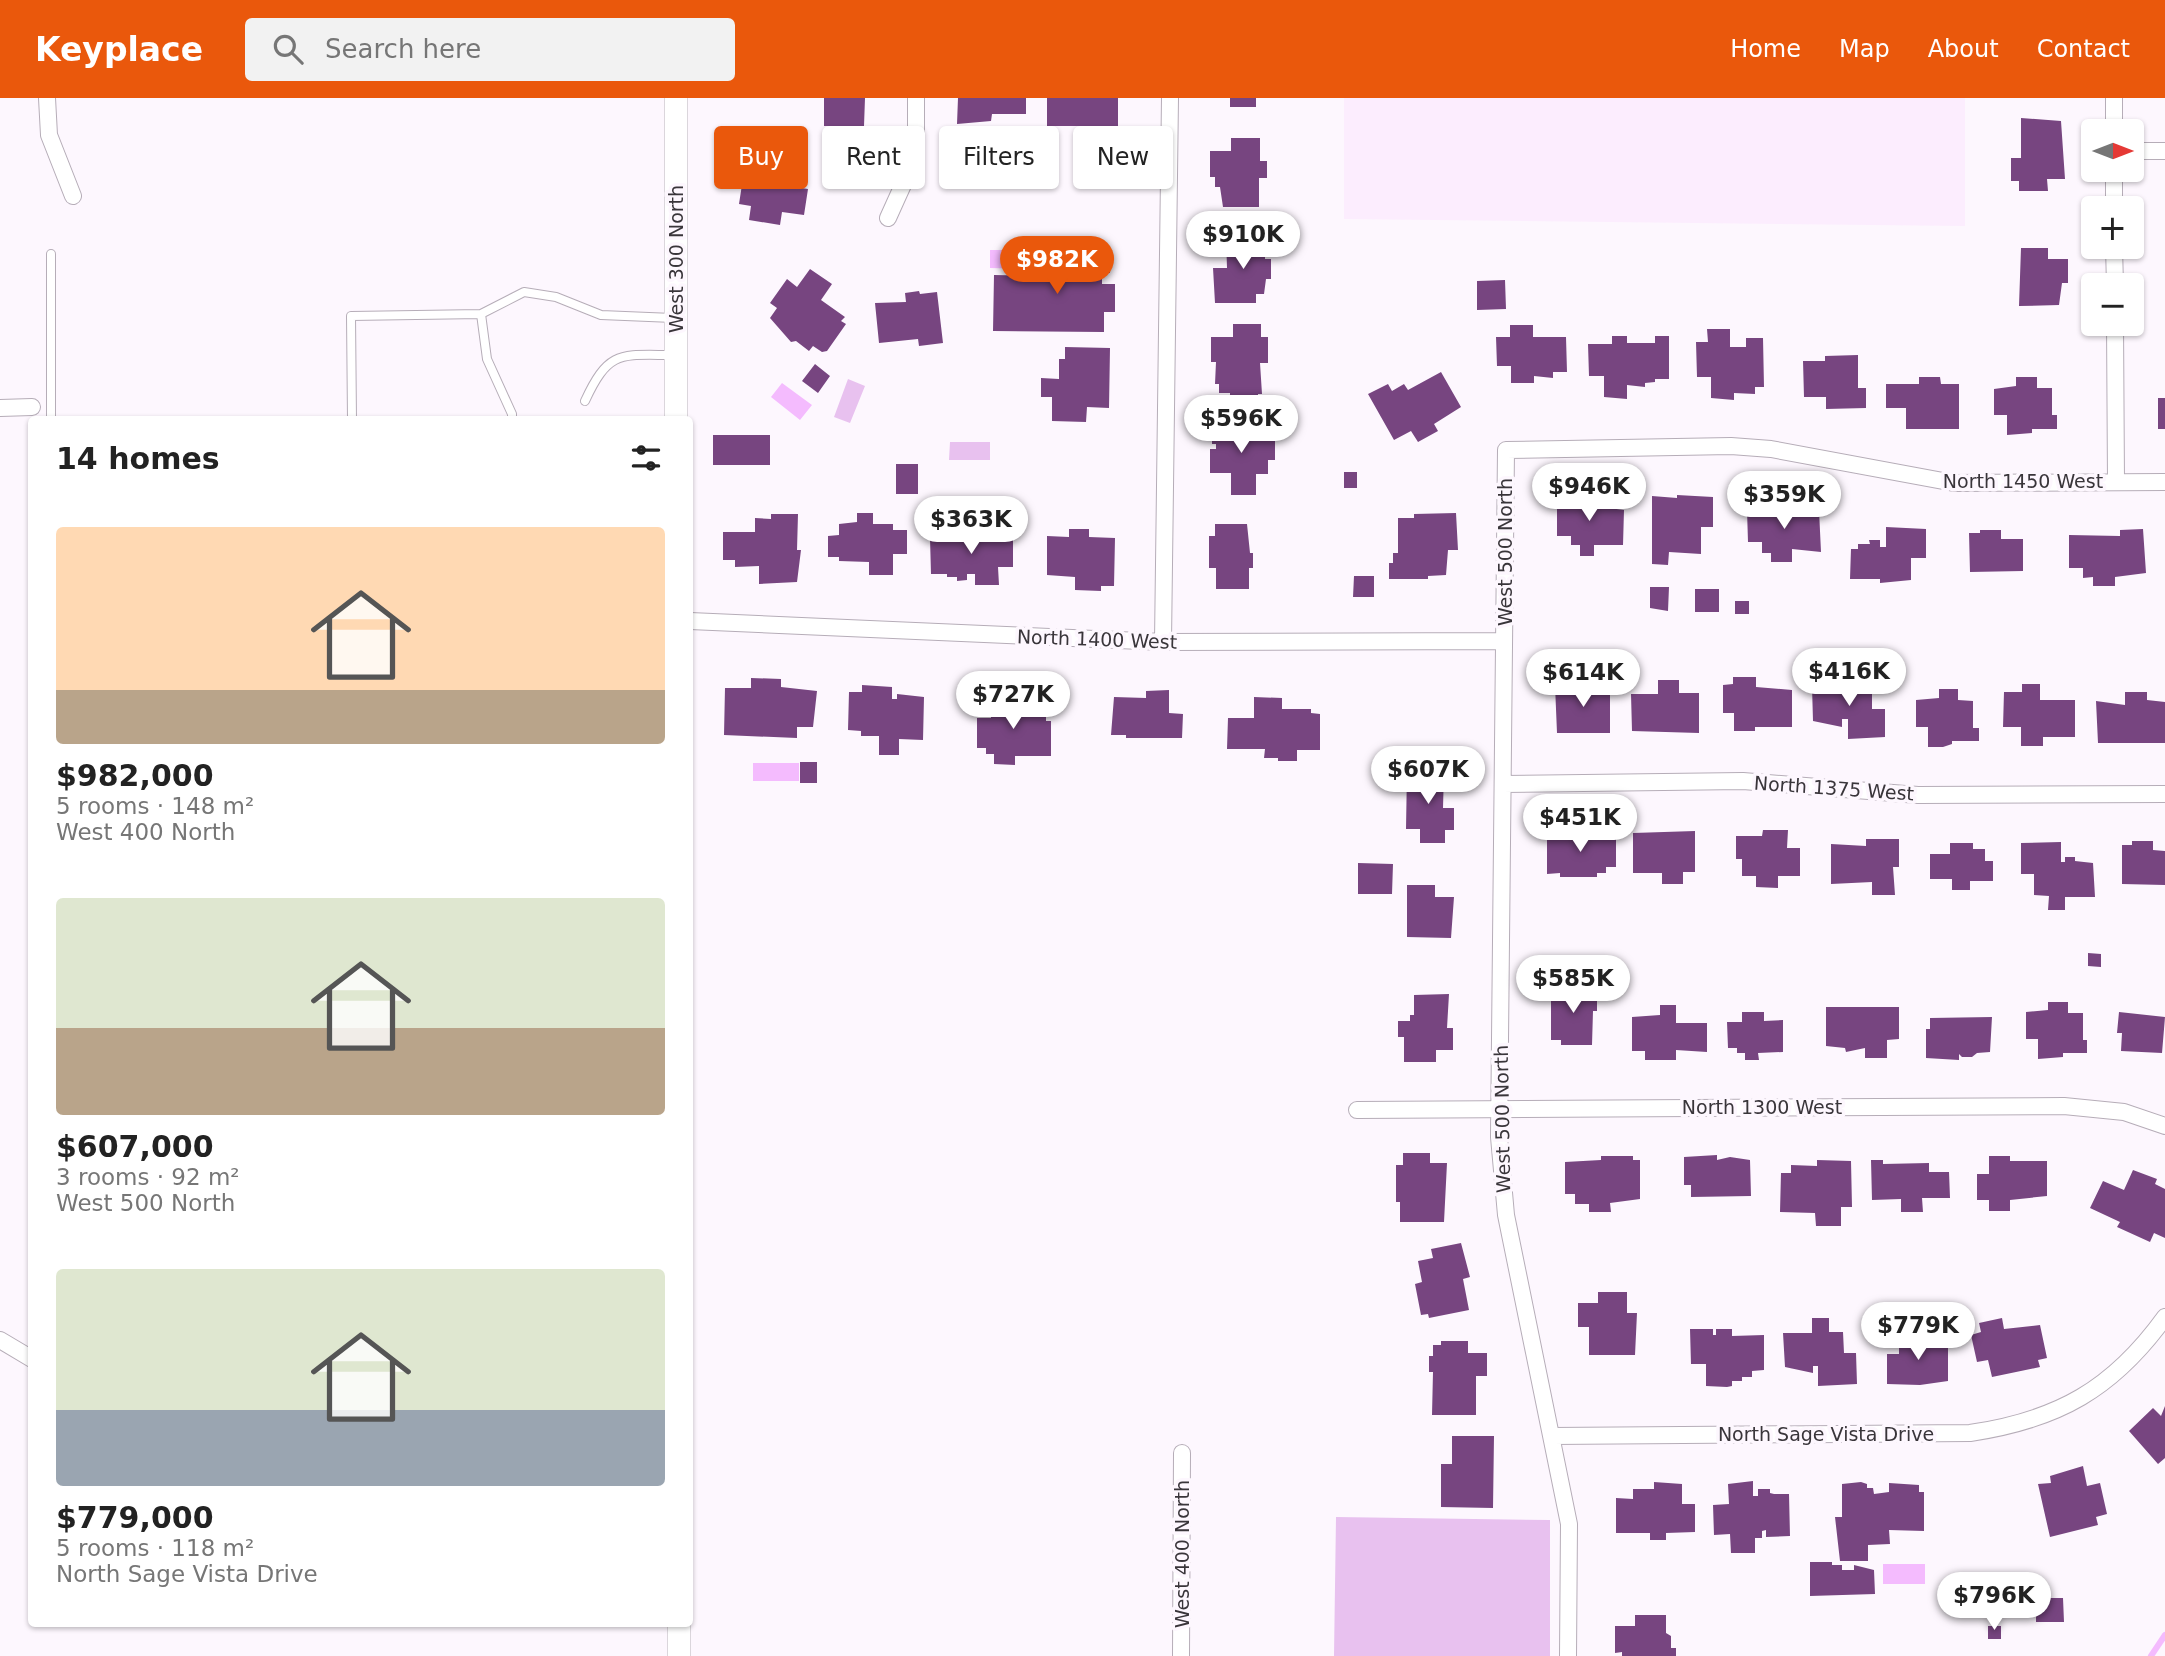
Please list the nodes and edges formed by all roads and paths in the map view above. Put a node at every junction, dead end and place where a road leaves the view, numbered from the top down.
1 (47, 98) edge
2 (676, 98) edge
3 (916, 98) edge
4 (1170, 98) edge
5 (2114, 98) edge
6 (2114, 119) edge
7 (2144, 151) edge
8 (2165, 151) edge
9 (73, 196) dead end
10 (888, 218) dead end
11 (51, 254) dead end
12 (481, 314) junction
13 (676, 318) junction
14 (2115, 336) edge
15 (676, 355) junction
16 (585, 401) dead end
17 (32, 407) dead end
18 (0, 408) edge
19 (51, 416) edge
20 (352, 416) edge
21 (512, 416) edge
22 (676, 416) edge
23 (1506, 450) joint
24 (2116, 482) junction
25 (2165, 482) edge
26 (693, 621) edge
27 (1504, 641) junction
28 (1163, 642) junction
29 (1503, 783) junction
30 (2165, 794) edge
31 (1499, 1108) junction
32 (1357, 1110) dead end
33 (2165, 1126) edge
34 (2165, 1317) edge
35 (0, 1340) edge
36 (28, 1357) edge
37 (1552, 1436) junction
38 (1182, 1453) dead end
39 (679, 1627) edge
40 (680, 1656) edge
41 (1181, 1656) edge
42 (1568, 1656) edge

1 - 9 street
2 - 13 street, West 300 North
3 - 10 street
4 - 28 street
5 - 6 street
7 - 8 street
11 - 19 lane
12 - 13 lane
12 - 20 lane
12 - 21 lane
13 - 15 street, West 300 North
14 - 24 street
15 - 16 lane
15 - 22 street, West 300 North
17 - 18 street
23 - 24 street, North 1450 West
23 - 27 street, West 500 North
24 - 25 street, North 1450 West
26 - 28 street, North 1400 West
27 - 28 street, North 1400 West
27 - 29 street, West 500 North
29 - 30 street, North 1375 West
29 - 31 street, West 500 North
31 - 32 street, North 1300 West
31 - 33 street, North 1300 West
31 - 37 street, West 500 North
34 - 37 street, North Sage Vista Drive
35 - 36 street
37 - 42 street, West 500 North
38 - 41 street, West 400 North
39 - 40 street

